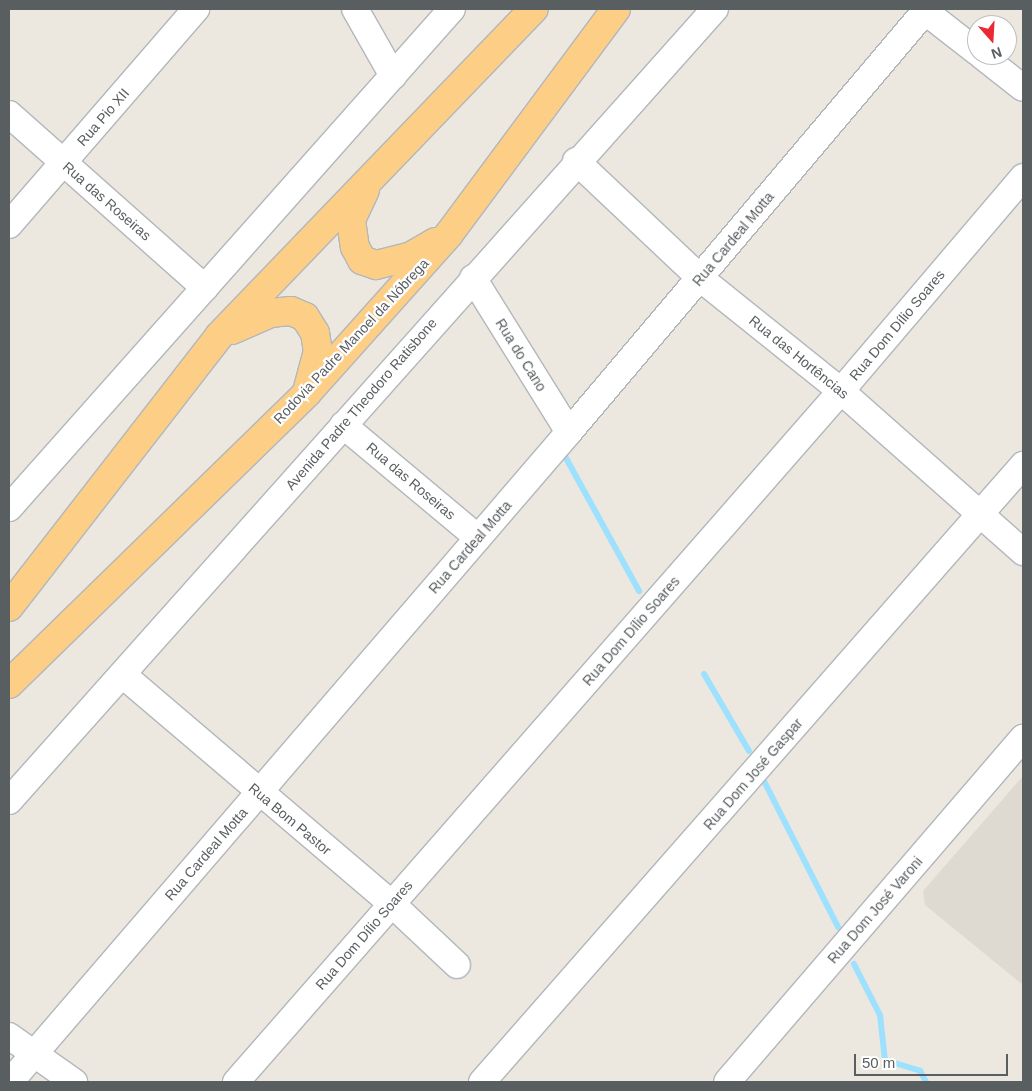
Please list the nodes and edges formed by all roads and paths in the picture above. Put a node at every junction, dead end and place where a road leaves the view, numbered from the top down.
1 (196, 9) edge
2 (356, 9) edge
3 (452, 9) edge
4 (534, 9) edge
5 (616, 9) edge
6 (715, 9) edge
7 (925, 10) edge
8 (967, 44) edge
9 (994, 65) edge
10 (392, 76) junction
11 (1023, 88) edge
12 (9, 114) edge
13 (576, 161) junction
14 (63, 163) junction
15 (375, 171) junction
16 (1023, 177) edge
17 (9, 225) edge
18 (449, 234) junction
19 (473, 278) junction
20 (700, 278) junction
21 (205, 288) junction
22 (219, 336) junction
23 (841, 391) junction
24 (307, 393) junction
25 (343, 425) junction
26 (569, 432) junction
27 (1023, 464) edge
28 (9, 508) edge
29 (981, 514) junction
30 (478, 538) junction
31 (1023, 552) edge
32 (9, 607) edge
33 (123, 675) junction
34 (9, 684) edge
35 (1023, 738) edge
36 (259, 792) junction
37 (9, 801) edge
38 (392, 904) junction
39 (457, 965) dead end
40 (9, 1036) edge
41 (33, 1055) junction
42 (10, 1082) edge
43 (74, 1082) edge
44 (236, 1082) edge
45 (482, 1082) edge
46 (727, 1082) edge

1 - 14 street, Rua Pio XII
2 - 10 street
3 - 10 street
4 - 15 highway
5 - 18 highway, Rodovia Padre Manoel da Nóbrega
6 - 13 street, Avenida Padre Theodoro Ratisbone
7 - 8 street
7 - 20 street, Rua Cardeal Motta
9 - 11 street
10 - 21 street
12 - 14 street, Rua das Roseiras
13 - 19 street, Avenida Padre Theodoro Ratisbone
13 - 20 street, Rua das Hortências
14 - 17 street, Rua Pio XII
14 - 21 street, Rua das Roseiras
15 - 18 highway
15 - 22 highway
16 - 23 street, Rua Dom Dílio Soares
18 - 24 highway, Rodovia Padre Manoel da Nóbrega
19 - 25 street, Avenida Padre Theodoro Ratisbone
19 - 26 street, Rua do Cano
20 - 23 street, Rua das Hortências
20 - 26 street, Rua Cardeal Motta
21 - 28 street
22 - 24 highway
22 - 32 highway
23 - 29 street, Rua das Hortências
23 - 38 street, Rua Dom Dílio Soares
24 - 34 highway, Rodovia Padre Manoel da Nóbrega
25 - 30 street, Rua das Roseiras
25 - 33 street, Avenida Padre Theodoro Ratisbone
26 - 30 street, Rua Cardeal Motta
27 - 29 street, Rua Dom José Gaspar
29 - 31 street, Rua das Hortências
29 - 45 street, Rua Dom José Gaspar
30 - 36 street, Rua Cardeal Motta
33 - 36 street, Rua Bom Pastor
33 - 37 street, Avenida Padre Theodoro Ratisbone
35 - 46 street, Rua Dom José Varoni
36 - 38 street, Rua Bom Pastor
36 - 41 street, Rua Cardeal Motta
38 - 39 street, Rua Bom Pastor
38 - 44 street, Rua Dom Dílio Soares
40 - 41 street
41 - 42 street, Rua Cardeal Motta
41 - 43 street

